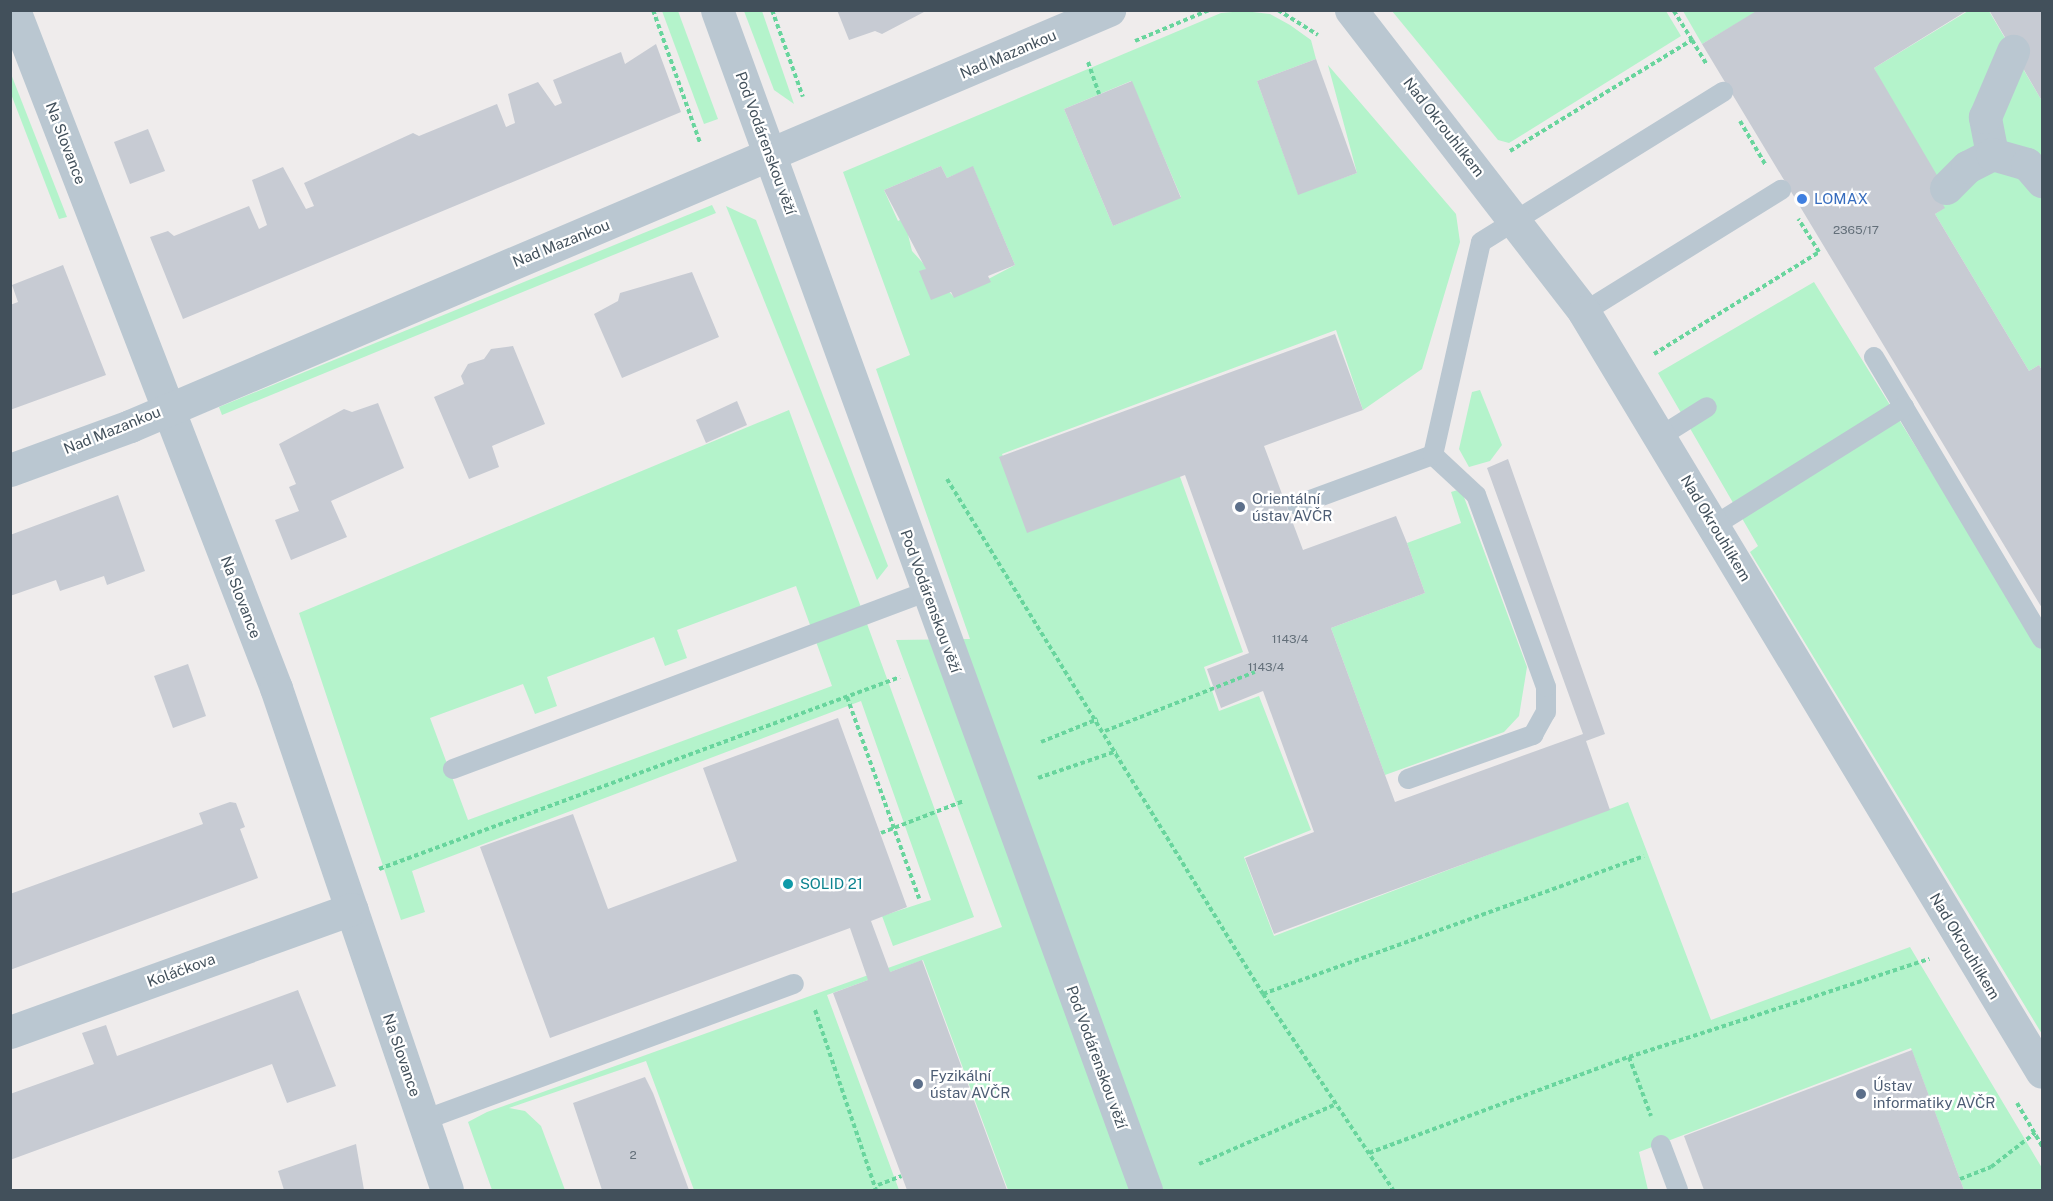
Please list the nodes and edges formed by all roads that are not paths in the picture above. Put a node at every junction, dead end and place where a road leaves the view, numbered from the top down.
1 (14, 10) edge
2 (717, 10) edge
3 (1109, 10) edge
4 (1351, 10) edge
5 (2013, 51) dead end
6 (1723, 92) road end
7 (1992, 154) junction
8 (772, 156) junction
9 (2043, 181) edge
10 (1946, 188) dead end
11 (1781, 190) road end
12 (1517, 220) junction
13 (1584, 312) junction
14 (1874, 357) dead end
15 (168, 407) junction
16 (1707, 407) dead end
17 (1904, 408) junction
18 (1661, 436) junction
19 (1433, 455) junction
20 (10, 470) edge
21 (1297, 505) dead end
22 (1715, 525) junction
23 (928, 591) junction
24 (2043, 639) edge
25 (453, 769) dead end
26 (1408, 779) dead end
27 (347, 895) junction
28 (794, 984) dead end
29 (10, 1032) edge
30 (2043, 1072) edge
31 (424, 1120) junction
32 (1661, 1145) road end
33 (447, 1191) edge
34 (1146, 1191) edge
35 (1677, 1191) edge

1 - 15 street, Na Slovance
2 - 8 street, Pod Vodárenskou věží
3 - 8 street, Nad Mazankou
4 - 12 street, Nad Okrouhlíkem
5 - 7 street
6 - 12 lane
7 - 9 street
7 - 10 street
8 - 15 street, Nad Mazankou
8 - 23 street, Pod Vodárenskou věží
11 - 13 lane
12 - 13 street, Nad Okrouhlíkem
12 - 19 lane
13 - 18 street, Nad Okrouhlíkem
14 - 17 lane
15 - 20 street, Nad Mazankou
15 - 27 street, Na Slovance
16 - 18 lane
17 - 22 lane
17 - 24 lane
18 - 22 street, Nad Okrouhlíkem
19 - 21 lane
19 - 26 lane
22 - 30 street, Nad Okrouhlíkem
23 - 25 lane
23 - 34 street, Pod Vodárenskou věží
27 - 29 street, Koláčkova
27 - 31 street, Na Slovance
28 - 31 lane
31 - 33 street, Na Slovance
32 - 35 lane

